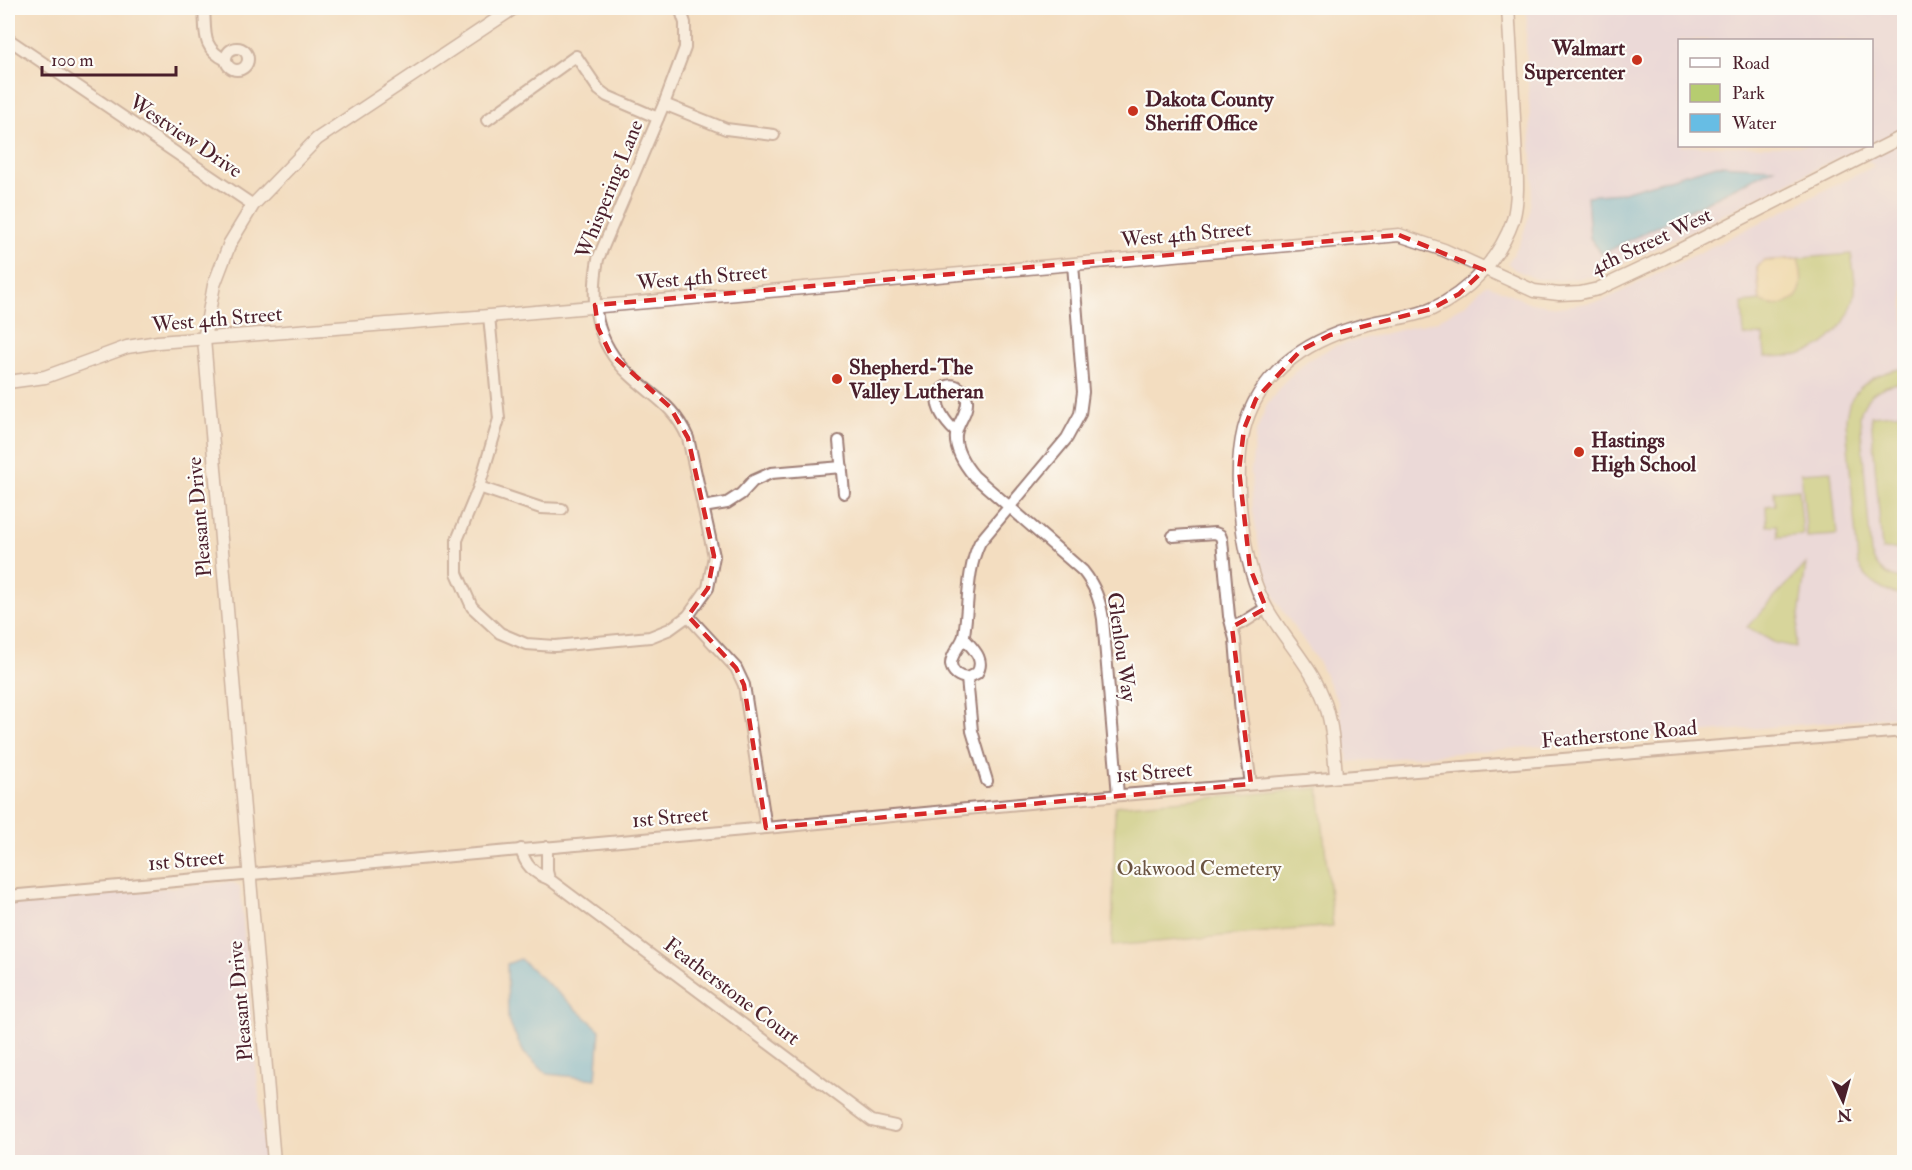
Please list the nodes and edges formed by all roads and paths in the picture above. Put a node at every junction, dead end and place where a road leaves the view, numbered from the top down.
1 (204, 8) edge
2 (514, 8) edge
3 (680, 8) edge
4 (1508, 8) edge
5 (8, 39) edge
6 (226, 60) dead end
7 (664, 104) junction
8 (658, 118) junction
9 (487, 120) dead end
10 (774, 135) dead end
11 (1905, 136) edge
12 (253, 205) junction
13 (1404, 237) joint
14 (1073, 264) junction
15 (1484, 270) junction
16 (595, 305) junction
17 (489, 316) junction
18 (204, 339) junction
19 (8, 382) edge
20 (956, 432) dead end
21 (839, 441) dead end
22 (842, 467) junction
23 (479, 487) junction
24 (844, 493) dead end
25 (1010, 506) junction
26 (703, 507) junction
27 (562, 509) dead end
28 (1173, 536) dead end
29 (1266, 608) junction
30 (688, 616) junction
31 (1232, 627) junction
32 (964, 638) junction
33 (967, 678) junction
34 (1905, 731) edge
35 (1336, 776) junction
36 (987, 781) dead end
37 (1251, 784) junction
38 (1118, 795) junction
39 (766, 828) junction
40 (547, 847) junction
41 (521, 849) junction
42 (248, 873) junction
43 (549, 879) junction
44 (8, 896) edge
45 (895, 1126) dead end
46 (274, 1162) edge

1 - 6 street
2 - 12 street, Pleasant Drive
3 - 7 street, Whispering Lane
4 - 15 street
5 - 12 street, Westview Drive
7 - 8 street, Whispering Lane
7 - 10 street
8 - 9 street
8 - 16 street, Whispering Lane
11 - 15 street, 4th Street West
12 - 18 street, Pleasant Drive
13 - 14 street, West 4th Street
13 - 15 street, 4th Street West
14 - 16 street, West 4th Street
14 - 25 street
15 - 29 street
16 - 17 street, West 4th Street
16 - 26 street, Whispering Lane
17 - 18 street, West 4th Street
17 - 23 street
18 - 19 street, West 4th Street
18 - 42 street, Pleasant Drive
20 - 25 street, Glenlou Way
21 - 22 street
22 - 24 street
22 - 26 street
23 - 27 street
23 - 30 street
25 - 32 street
25 - 38 street, Glenlou Way
26 - 30 street, Whispering Lane
28 - 31 street
29 - 31 street
29 - 35 street
30 - 39 street
31 - 37 street
32 - 33 street
32 - 33 street
33 - 36 street
34 - 35 street, Featherstone Road
35 - 37 street, 1st Street
37 - 38 street, 1st Street
38 - 39 street, 1st Street
39 - 40 street, 1st Street
40 - 41 street, 1st Street
40 - 43 street
41 - 42 street, 1st Street
41 - 43 street, Featherstone Court
42 - 44 street, 1st Street
42 - 46 street, Pleasant Drive
43 - 45 street, Featherstone Court

